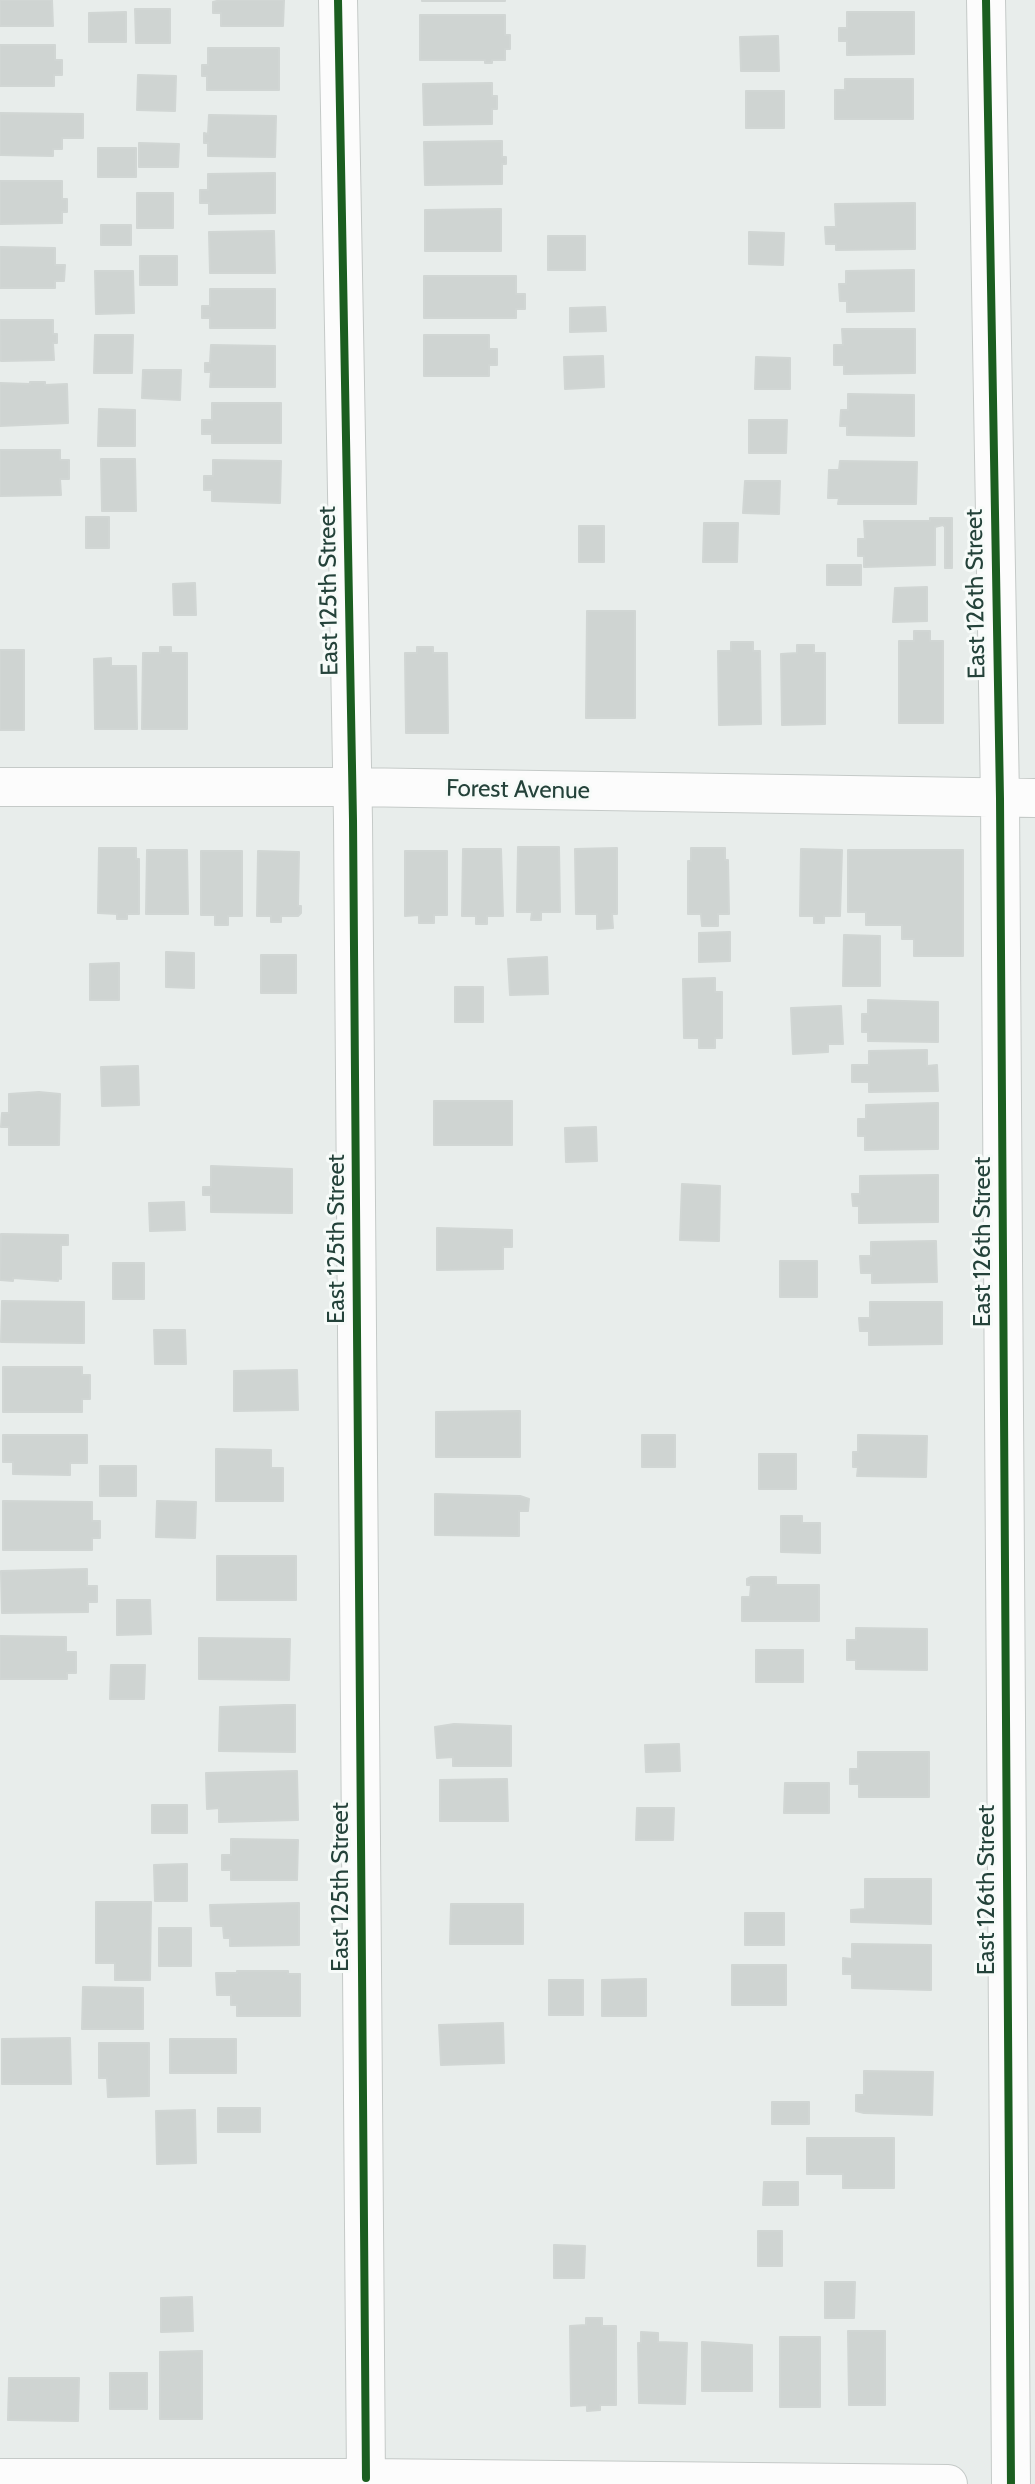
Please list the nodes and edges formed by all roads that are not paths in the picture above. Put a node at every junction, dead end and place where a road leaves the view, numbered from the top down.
1 (338, 0) edge
2 (986, 0) edge
3 (0, 787) edge
4 (353, 787) junction
5 (1017, 798) edge
6 (0, 2478) edge
7 (366, 2478) junction
8 (948, 2484) edge
9 (1011, 2484) edge

1 - 4 street, East 125th Street
2 - 5 street, East 126th Street
3 - 4 street, Forest Avenue
4 - 5 street, Forest Avenue
4 - 7 street, East 125th Street
5 - 9 street, East 126th Street
6 - 7 street
7 - 8 street

